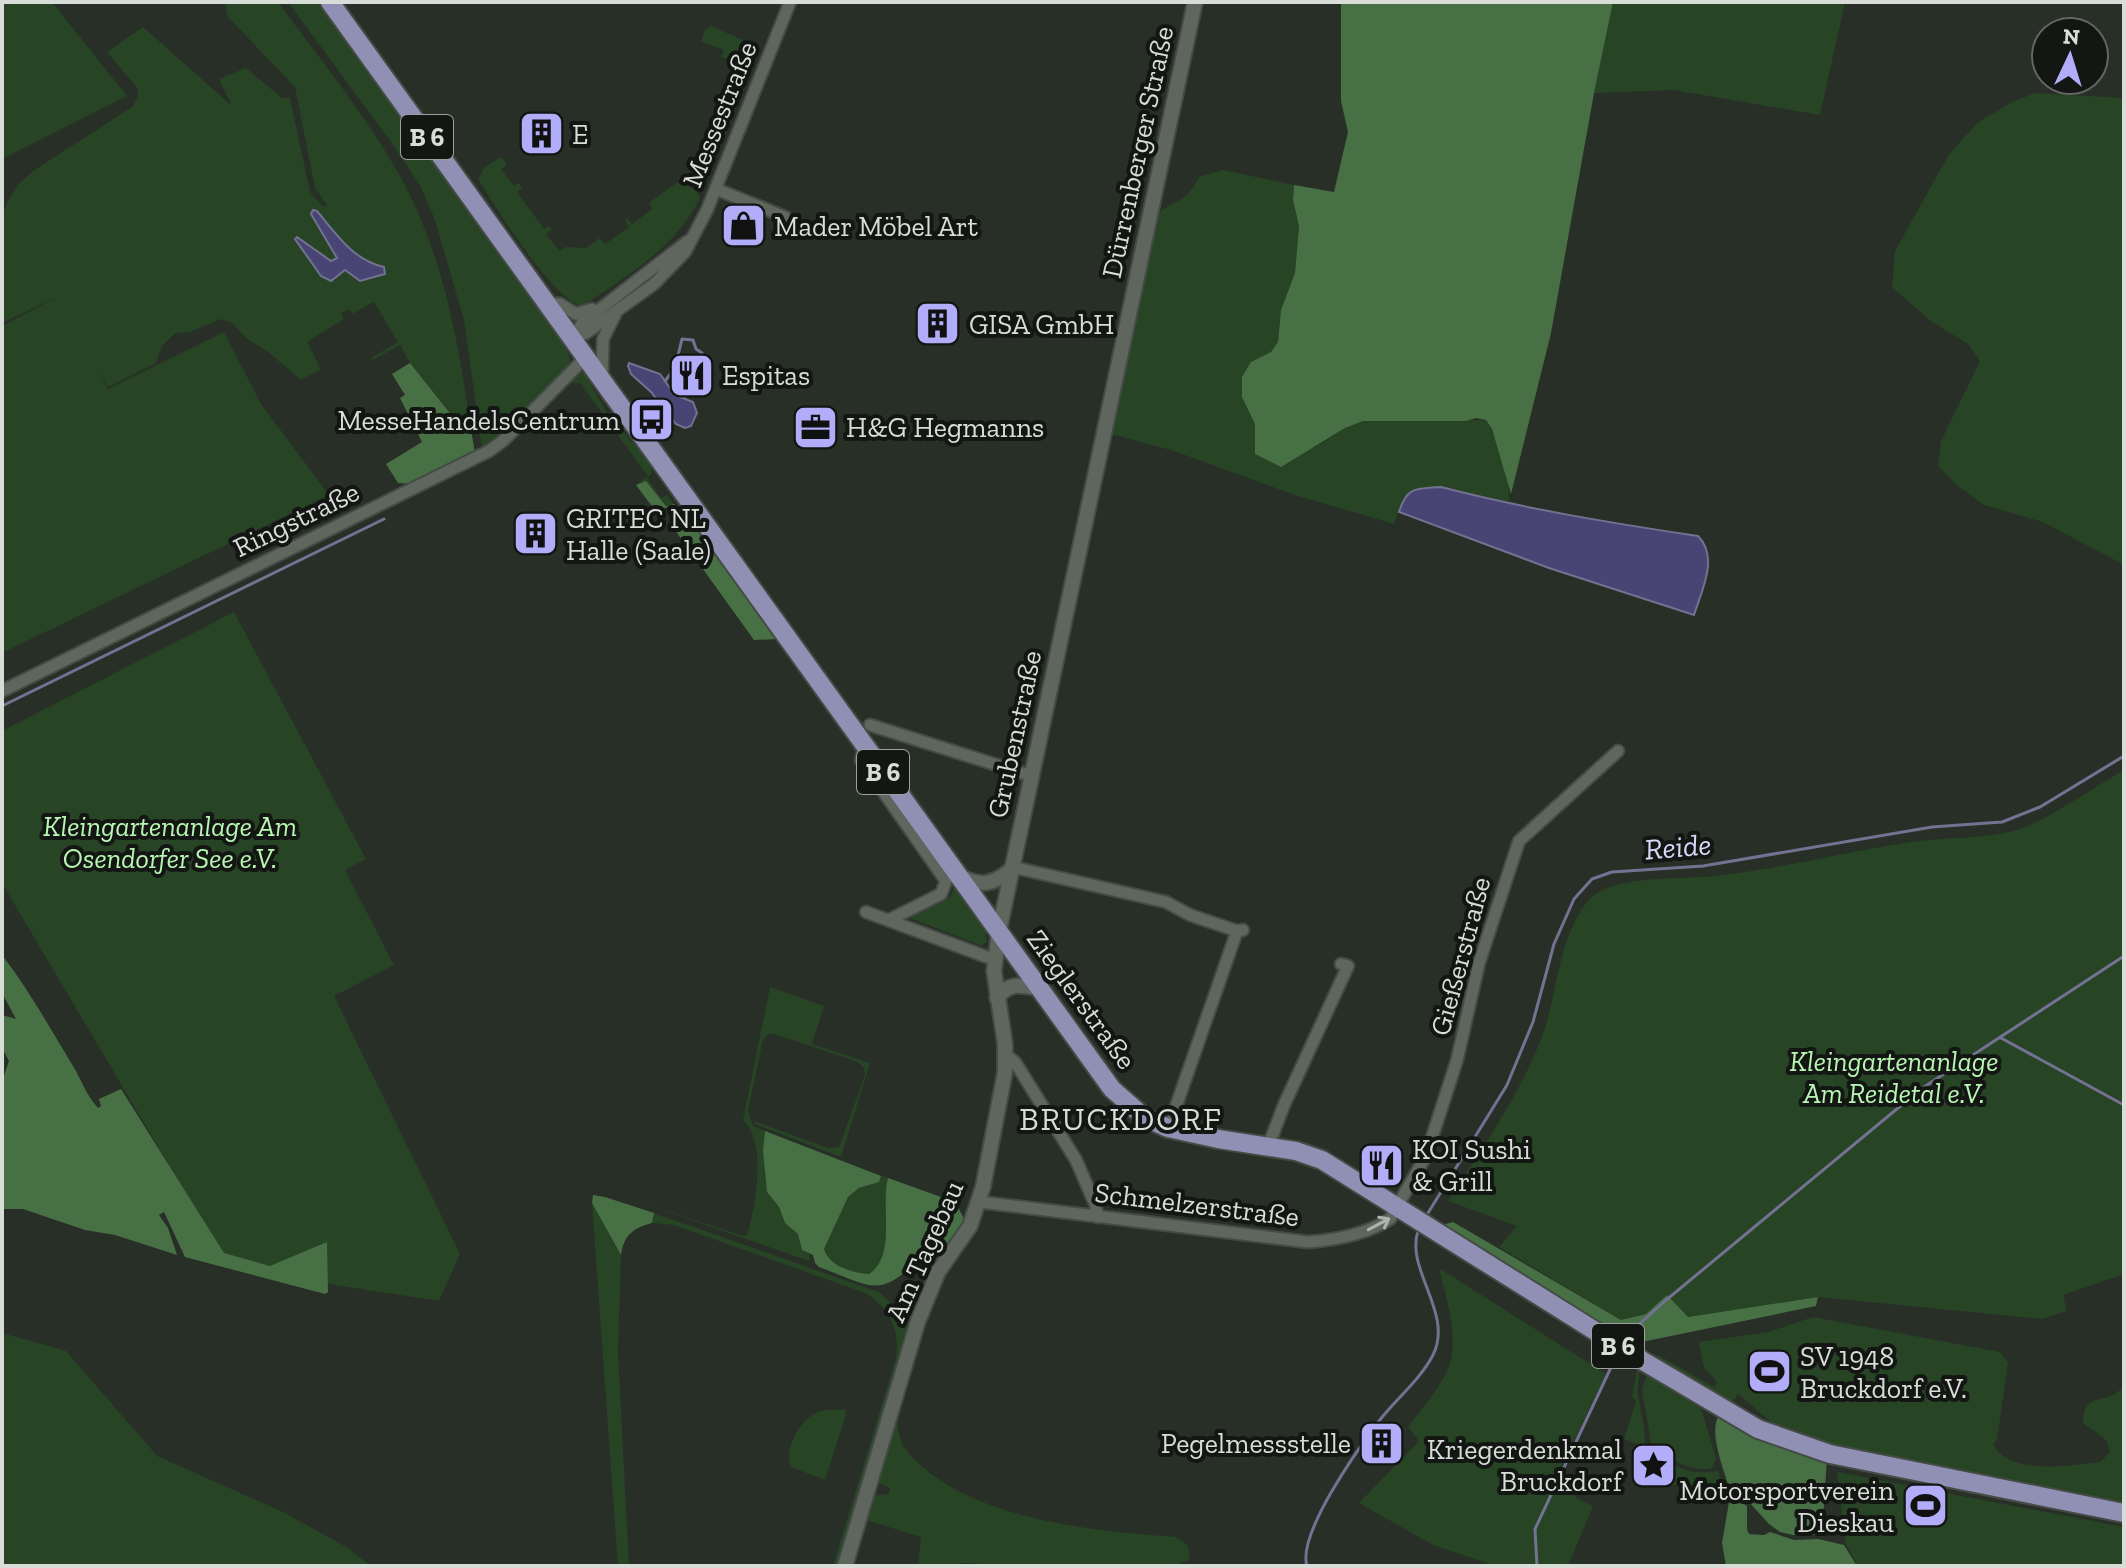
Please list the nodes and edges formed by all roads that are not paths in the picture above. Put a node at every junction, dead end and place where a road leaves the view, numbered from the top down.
1 (330, 2) edge
2 (790, 2) edge
3 (1195, 2) edge
4 (716, 189) junction
5 (785, 217) dead end
6 (688, 241) junction
7 (549, 303) junction
8 (604, 305) junction
9 (618, 311) junction
10 (574, 338) junction
11 (587, 356) junction
12 (602, 377) junction
13 (1080, 548) joint
14 (2, 691) edge
15 (870, 725) dead end
16 (1618, 751) dead end
17 (1032, 776) junction
18 (1012, 868) junction
19 (953, 878) junction
20 (866, 912) dead end
21 (889, 920) junction
22 (999, 931) junction
23 (995, 960) junction
24 (1341, 964) dead end
25 (1037, 988) junction
26 (997, 998) junction
27 (1005, 1054) junction
28 (1173, 1115) dead end
29 (1268, 1147) junction
30 (980, 1202) junction
31 (1397, 1206) junction
32 (1097, 1217) junction
33 (2124, 1513) edge
34 (845, 1566) edge

1 - 7 main road, B 6
2 - 4 street, Messestraße
3 - 13 street, Dürrenberger Straße
4 - 5 street
4 - 6 street, Messestraße
6 - 8 street, Messestraße
6 - 9 street, Messestraße
7 - 8 street
7 - 10 main road, B 6
8 - 10 street, Messestraße
9 - 10 street, Messestraße
9 - 12 street
10 - 11 main road, B 6
11 - 12 main road, B 6
11 - 14 street, Ringstraße
12 - 19 main road, Zieglerstraße / B 6
13 - 17 street, Grubenstraße
15 - 17 street
16 - 31 street, Gießerstraße
17 - 18 street, Grubenstraße
18 - 19 street
18 - 22 street, Grubenstraße
18 - 28 street
19 - 21 street
19 - 22 main road, Zieglerstraße / B 6
20 - 21 street
21 - 23 street
22 - 23 street, Am Tagebau
22 - 25 main road, Zieglerstraße / B 6
23 - 26 street, Am Tagebau
24 - 29 street
25 - 26 street
25 - 29 main road, Zieglerstraße / B 6
26 - 27 street, Am Tagebau
27 - 30 street, Am Tagebau
27 - 32 street
29 - 31 main road, Zieglerstraße / B 6
30 - 32 street, Schmelzerstraße
30 - 34 street, Am Tagebau
32 -> 31 street, Schmelzerstraße
31 - 33 main road, Zieglerstraße / B 6

